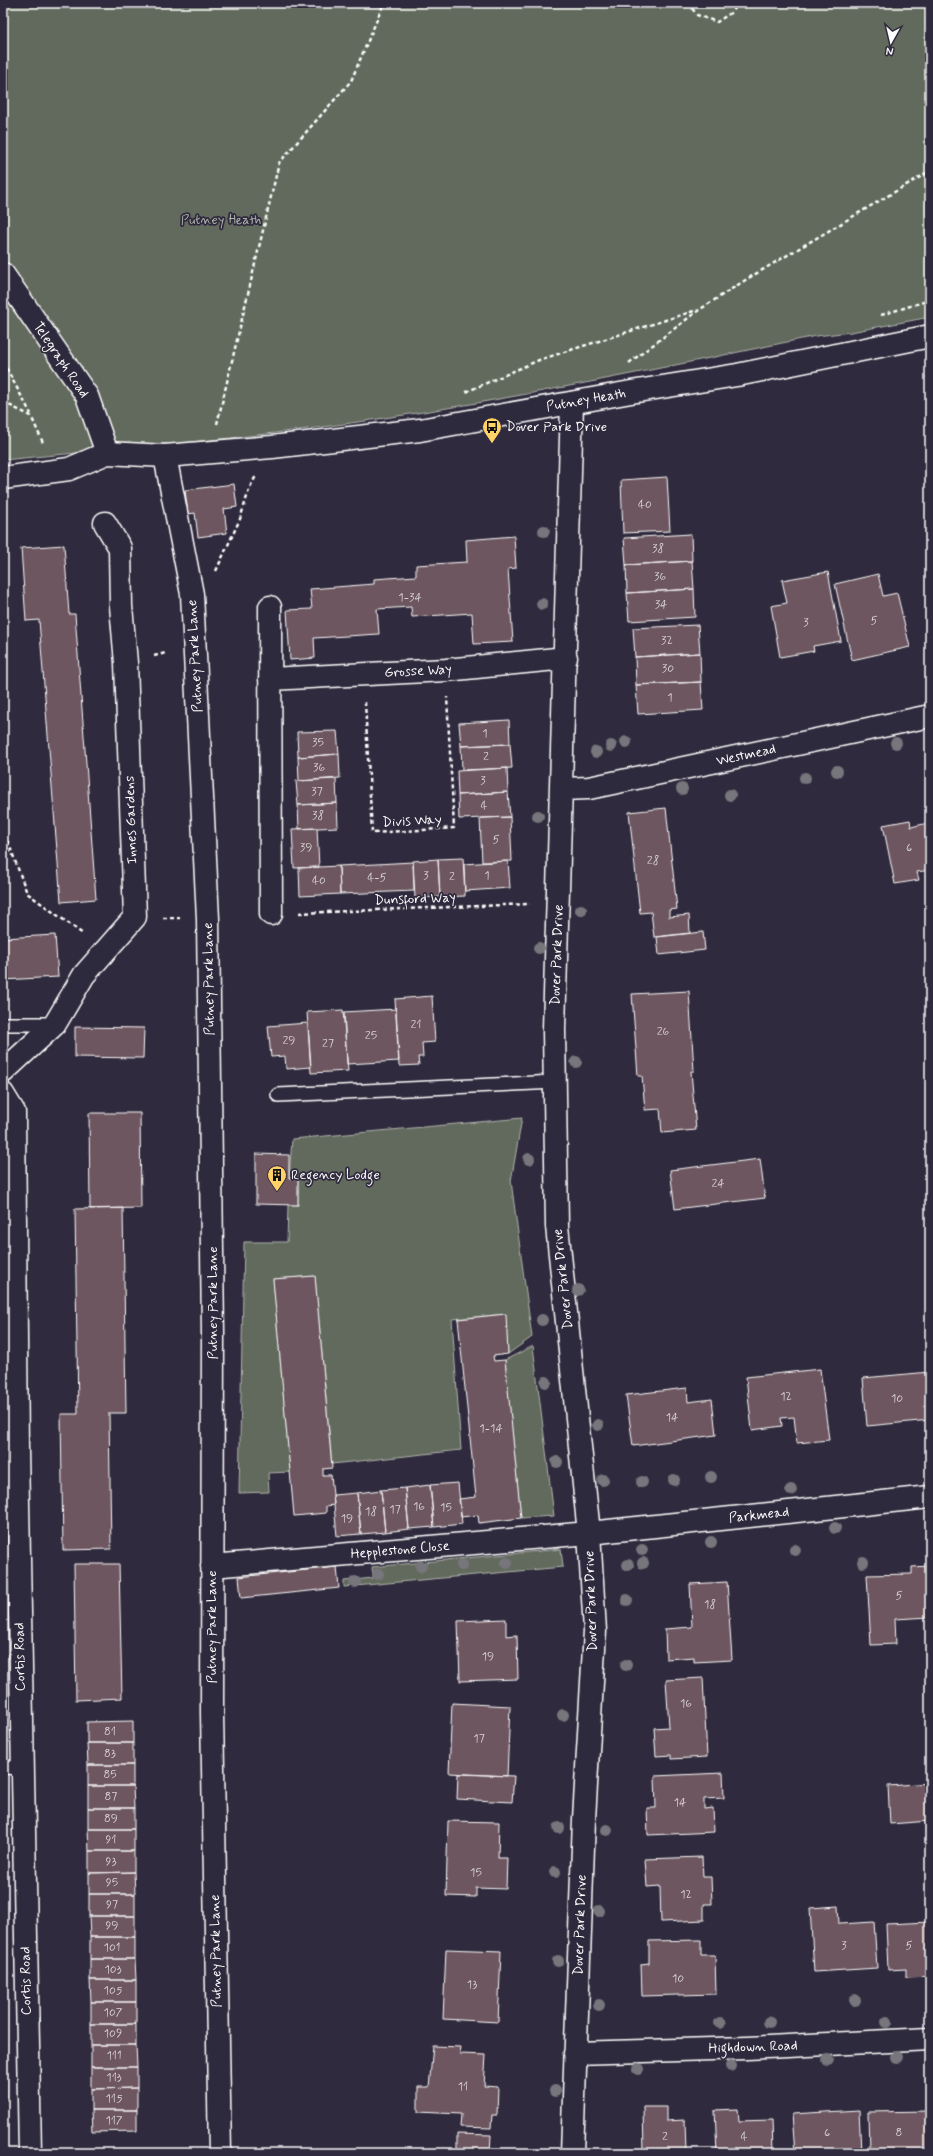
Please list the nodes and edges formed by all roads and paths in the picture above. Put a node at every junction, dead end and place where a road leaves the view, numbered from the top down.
1 (384, 3) edge
2 (688, 3) edge
3 (739, 3) edge
4 (930, 171) edge
5 (3, 274) edge
6 (699, 310) junction
7 (930, 336) edge
8 (3, 362) edge
9 (628, 363) dead end
10 (462, 394) dead end
11 (3, 402) edge
12 (572, 403) junction
13 (31, 416) junction
14 (272, 447) junction
15 (210, 452) junction
16 (107, 453) junction
17 (165, 456) junction
18 (55, 472) junction
19 (3, 478) edge
20 (105, 523) dead end
21 (192, 594) junction
22 (270, 607) dead end
23 (194, 647) junction
24 (566, 658) junction
25 (126, 663) junction
26 (446, 670) junction
27 (364, 674) junction
28 (270, 679) junction
29 (930, 716) edge
30 (562, 789) junction
31 (3, 828) edge
32 (559, 903) junction
33 (271, 914) joint
34 (135, 917) junction
35 (208, 919) junction
36 (106, 951) junction
37 (3, 1024) edge
38 (55, 1024) junction
39 (3, 1072) edge
40 (556, 1082) junction
41 (278, 1095) dead end
42 (8, 1103) edge
43 (930, 1497) edge
44 (589, 1533) junction
45 (212, 1566) junction
46 (13, 1767) edge
47 (930, 2038) edge
48 (575, 2053) junction
49 (30, 2153) edge
50 (220, 2153) edge
51 (572, 2153) edge

1 - 15 path
2 - 3 path
4 - 6 path
5 - 16 street, Telegraph Road
6 - 9 path
6 - 10 path
7 - 12 street, Putney Heath
8 - 13 path
11 - 13 path
12 - 14 street, Putney Heath
12 - 24 street, Dover Park Drive
13 - 18 path
14 - 15 street, Putney Heath
14 - 21 path
15 - 17 street, Putney Heath
16 - 17 street, Putney Heath
16 - 18 street, Putney Heath
17 - 21 street, Putney Park Lane
18 - 19 street, Putney Heath
20 - 25 street, Innes Gardens
21 - 23 street, Putney Park Lane
22 - 28 street
23 - 25 path
23 - 35 street, Putney Park Lane
24 - 26 street, Grosse Way
24 - 30 street, Dover Park Drive
25 - 34 street, Innes Gardens
26 - 27 street, Grosse Way
26 - 27 path, Divis Way
27 - 28 street, Grosse Way
28 - 33 street
29 - 30 street, Westmead
30 - 32 street, Dover Park Drive
31 - 36 path
32 - 33 path, Dunsford Way
32 - 40 street, Dover Park Drive
34 - 35 path
34 - 36 street
35 - 45 street, Putney Park Lane
36 - 38 street
37 - 38 lane
38 - 39 street
40 - 41 lane
40 - 44 street, Dover Park Drive
42 - 46 street, Cortis Road
43 - 44 street, Parkmead
44 - 45 street, Hepplestone Close
44 - 48 street, Dover Park Drive
45 - 50 street, Putney Park Lane
46 - 49 street, Cortis Road
47 - 48 street, Highdown Road
48 - 51 street, Dover Park Drive

